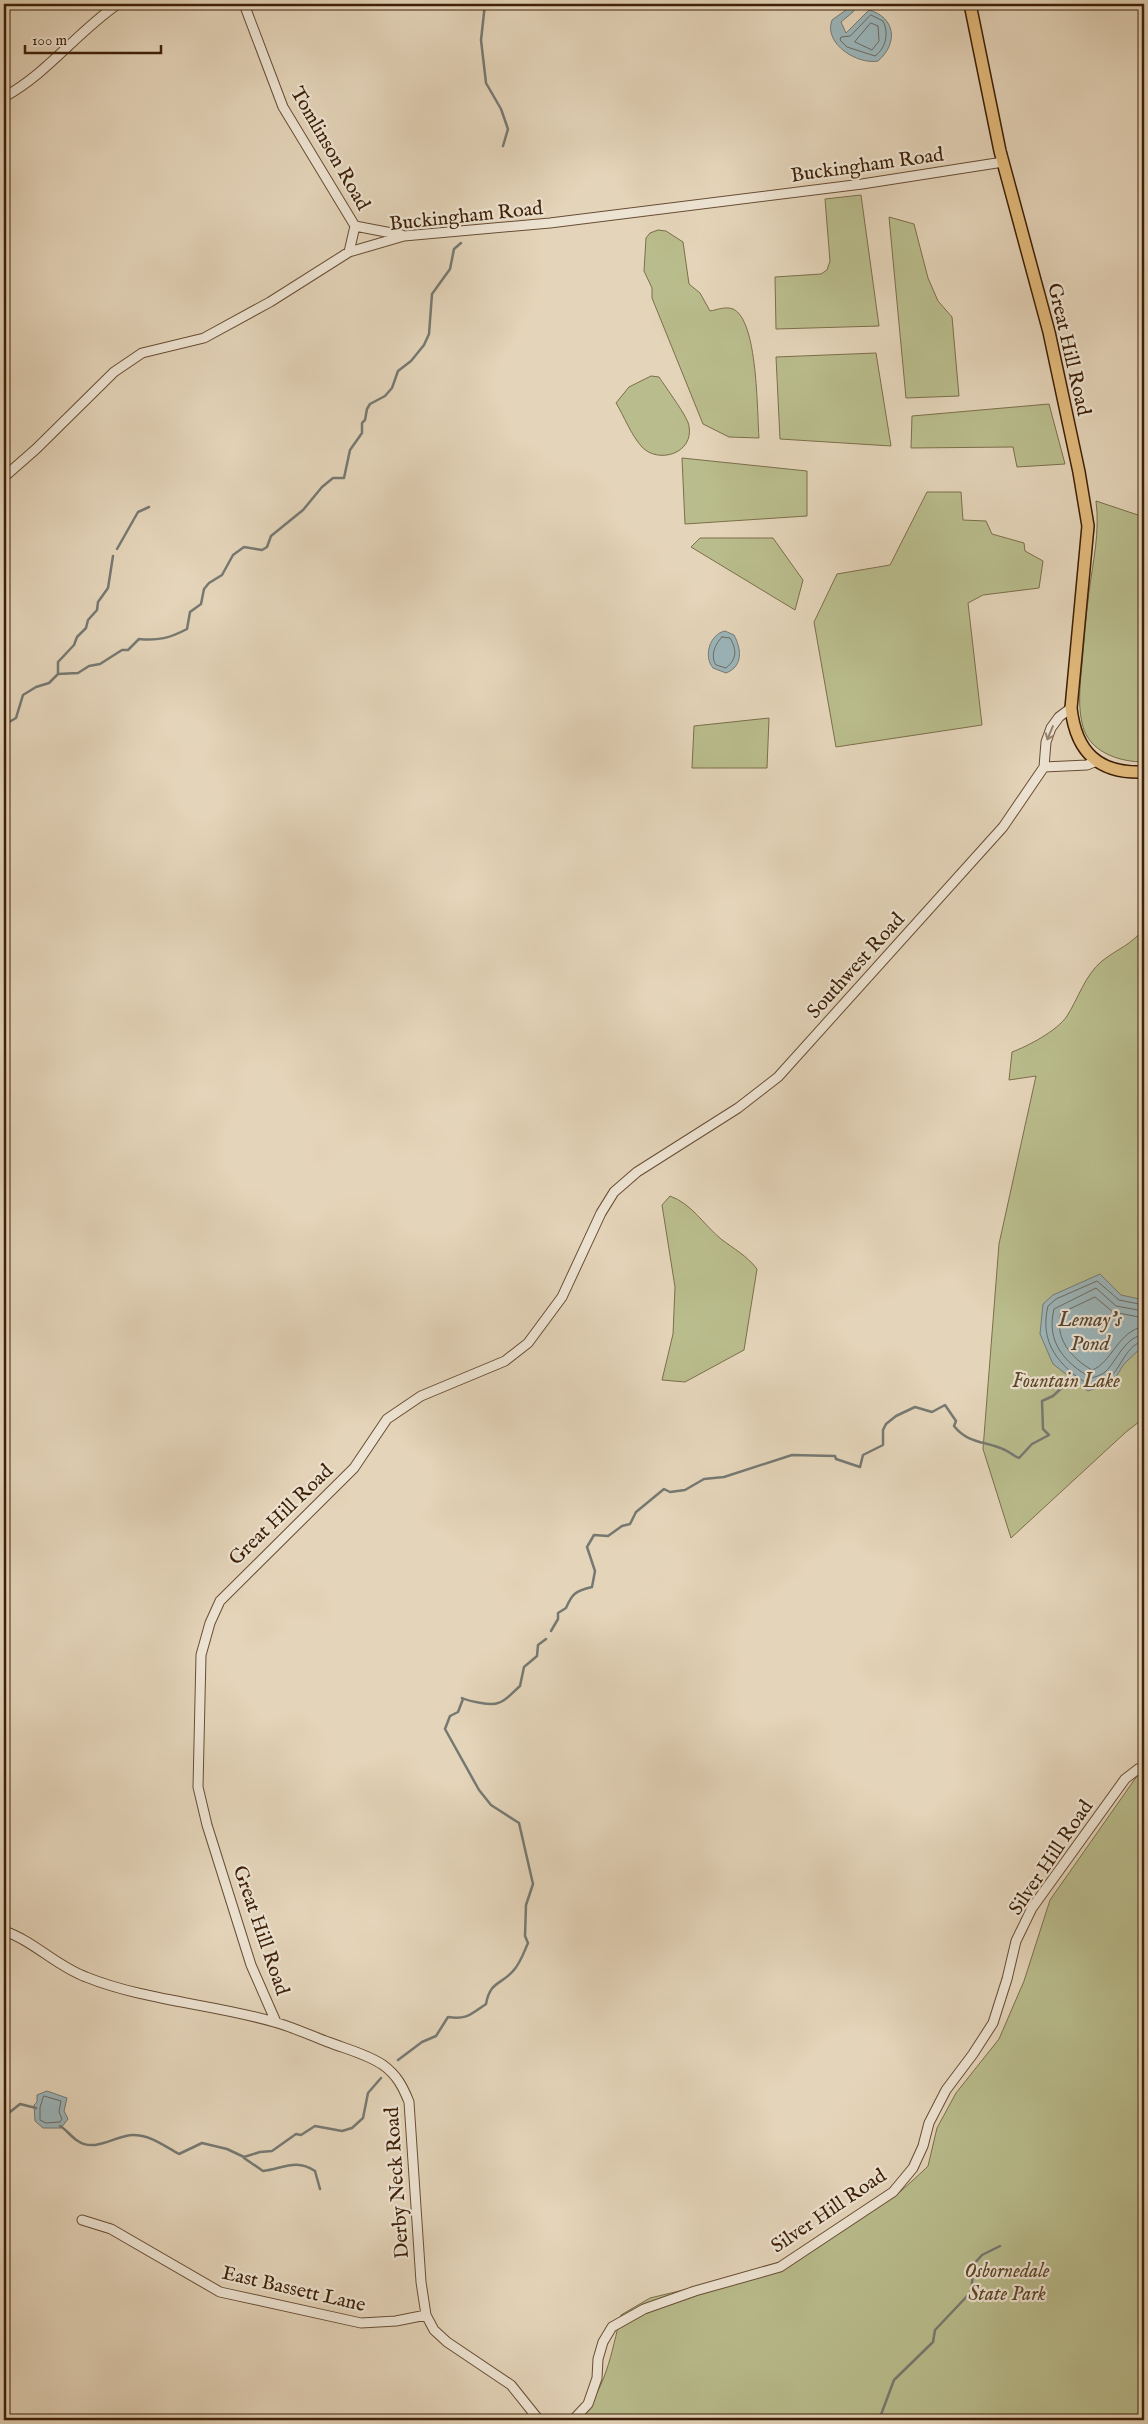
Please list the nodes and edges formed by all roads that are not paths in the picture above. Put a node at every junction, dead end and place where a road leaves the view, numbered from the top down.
1 (118, 4) edge
2 (244, 4) edge
3 (970, 4) edge
4 (4, 97) edge
5 (1003, 162) junction
6 (355, 226) junction
7 (404, 236) junction
8 (350, 252) junction
9 (4, 477) edge
10 (1071, 708) junction
11 (1097, 761) junction
12 (1044, 766) junction
13 (1144, 772) edge
14 (663, 1156) joint
15 (1144, 1767) edge
16 (4, 1931) edge
17 (276, 2022) junction
18 (82, 2220) dead end
19 (426, 2315) junction
20 (539, 2420) edge
21 (573, 2420) edge

1 - 4 street
2 - 6 street, Tomlinson Road
3 - 5 main road, Great Hill Road
5 - 7 street, Buckingham Road
5 - 10 main road, Great Hill Road
6 - 7 street, Tomlinson Road
6 - 8 street, Tomlinson Road
7 - 8 street, Buckingham Road
8 - 9 street, Buckingham Road
10 - 11 main road, Great Hill Road
10 -> 12 street, Southwest Road
11 - 12 street
11 - 13 main road
12 - 14 street, Southwest Road
14 - 17 street, Great Hill Road
15 - 21 street, Silver Hill Road
16 - 17 street, Derby Neck Road
17 - 19 street, Derby Neck Road
18 - 19 street, East Bassett Lane
19 - 20 street, Derby Neck Road

